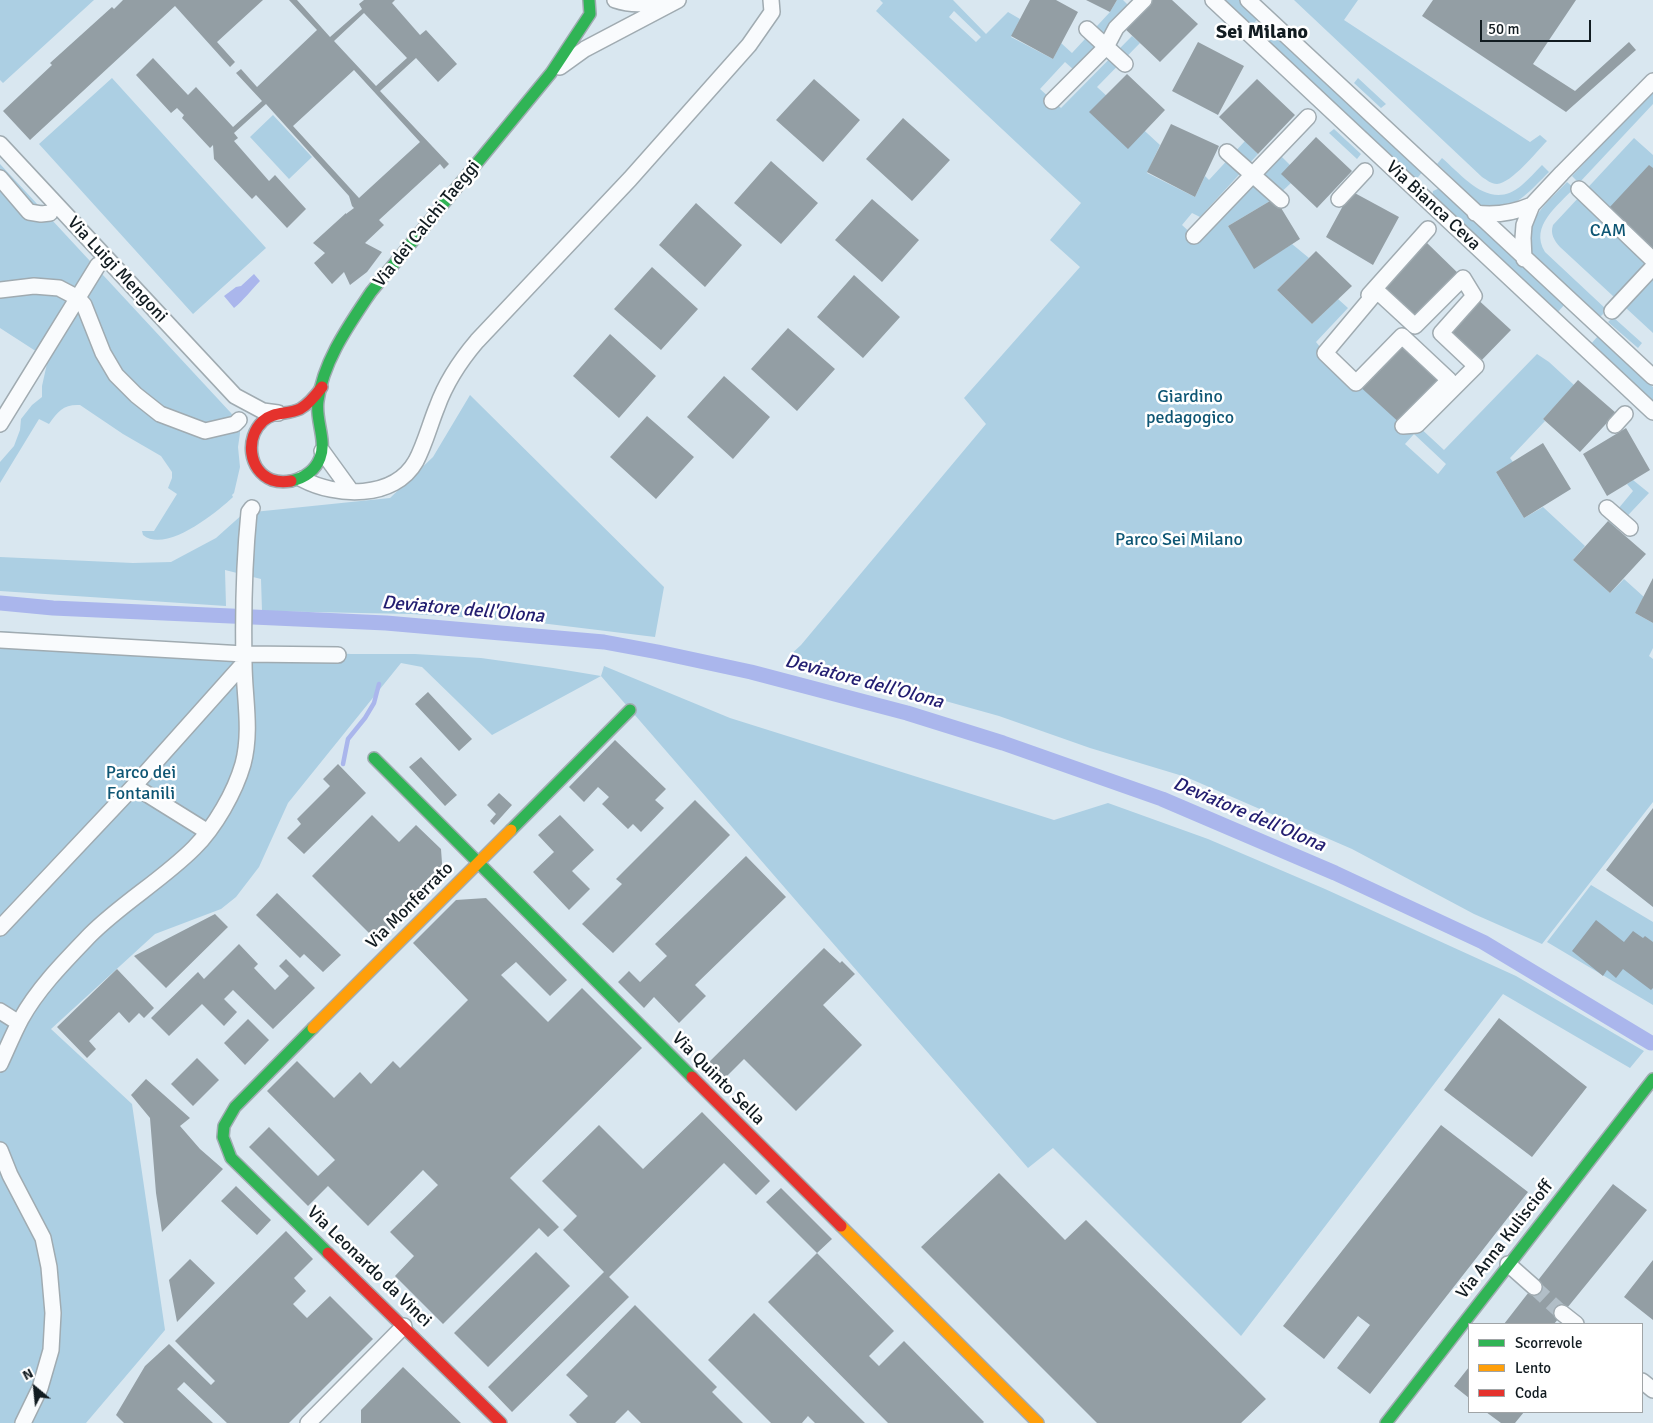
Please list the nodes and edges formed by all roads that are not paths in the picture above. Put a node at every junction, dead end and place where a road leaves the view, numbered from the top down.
1 (589, 0) edge
2 (615, 0) edge
3 (661, 0) edge
4 (678, 0) edge
5 (771, 0) edge
6 (1144, 0) edge
7 (1213, 0) edge
8 (1248, 0) edge
9 (551, 74) junction
10 (1653, 81) edge
11 (1052, 101) dead end
12 (1308, 117) dead end
13 (0, 144) edge
14 (1230, 154) dead end
15 (1365, 171) dead end
16 (1252, 174) junction
17 (1435, 175) junction
18 (0, 178) edge
19 (1580, 189) dead end
20 (1420, 194) junction
21 (1279, 198) dead end
22 (1339, 198) dead end
23 (1532, 206) junction
24 (50, 213) dead end
25 (1475, 213) junction
26 (1428, 230) dead end
27 (1194, 236) dead end
28 (1524, 259) junction
29 (1653, 260) edge
30 (98, 265) dead end
31 (1653, 267) edge
32 (1471, 285) joint
33 (0, 290) edge
34 (78, 298) junction
35 (1612, 311) dead end
36 (1312, 357) dead end
37 (1653, 377) edge
38 (322, 386) junction
39 (235, 396) junction
40 (283, 412) junction
41 (1653, 412) edge
42 (240, 420) dead end
43 (0, 424) edge
44 (253, 435) junction
45 (322, 445) junction
46 (302, 479) junction
47 (351, 491) junction
48 (252, 508) dead end
49 (0, 640) edge
50 (338, 655) dead end
51 (244, 658) junction
52 (630, 710) dead end
53 (374, 758) dead end
54 (134, 786) junction
55 (208, 832) junction
56 (477, 863) junction
57 (0, 928) edge
58 (0, 1011) edge
59 (19, 1023) junction
60 (0, 1064) edge
61 (1653, 1079) edge
62 (221, 1131) joint
63 (0, 1150) edge
64 (1508, 1264) junction
65 (1534, 1287) tunnel mouth
66 (1562, 1313) tunnel mouth
67 (1575, 1323) edge
68 (404, 1326) junction
69 (1643, 1382) edge
70 (1653, 1390) edge
71 (23, 1423) edge
72 (308, 1423) edge
73 (501, 1423) edge
74 (1038, 1423) edge
75 (1386, 1423) edge

1 - 9 street, Via dei Calchi Taeggi
2 - 3 street
4 - 9 street, Via dei Calchi Taeggi
5 - 47 street
6 - 11 street
7 - 20 street, Via Bianca Ceva
8 - 17 street, Via Bianca Ceva
9 - 38 street, Via dei Calchi Taeggi
10 - 23 street
12 - 16 street
13 - 39 street, Via Luigi Mengoni
14 - 16 street
15 - 22 street
16 - 21 street
16 - 27 street
17 - 20 street
17 - 25 street, Via Bianca Ceva
18 - 24 street
19 - 29 street
20 - 41 street, Via Bianca Ceva
23 - 25 street
23 - 28 street
25 - 28 street, Via Bianca Ceva
26 - 36 street
28 - 37 street, Via Bianca Ceva
30 - 34 street
31 - 35 street
32 - 32 street
33 - 34 street
34 - 42 street
34 - 43 street
38 - 40 street, Via dei Calchi Taeggi
38 - 45 street, Via dei Calchi Taeggi
39 - 40 street, Via Luigi Mengoni
39 - 44 street, Via Luigi Mengoni
40 - 44 street, Via dei Calchi Taeggi
40 - 45 street
44 - 46 street
45 - 46 street
45 - 47 street
46 - 47 street
48 - 51 street
49 - 51 street
50 - 51 street
51 - 54 street
51 - 55 street
52 - 56 street, Via Monferrato
53 - 56 street, Via Quinto Sella
54 - 55 street
54 - 57 street
55 - 59 street
56 - 62 street, Via Monferrato
56 - 74 street, Via Quinto Sella
58 - 59 street
59 - 60 street
61 - 64 street, Via Anna Kuliscioff
62 - 68 street, Via Leonardo da Vinci
63 - 71 street
64 - 65 street
64 - 75 street, Via Anna Kuliscioff
66 - 67 street
68 - 72 street
68 - 73 street, Via Leonardo da Vinci
69 - 70 street

